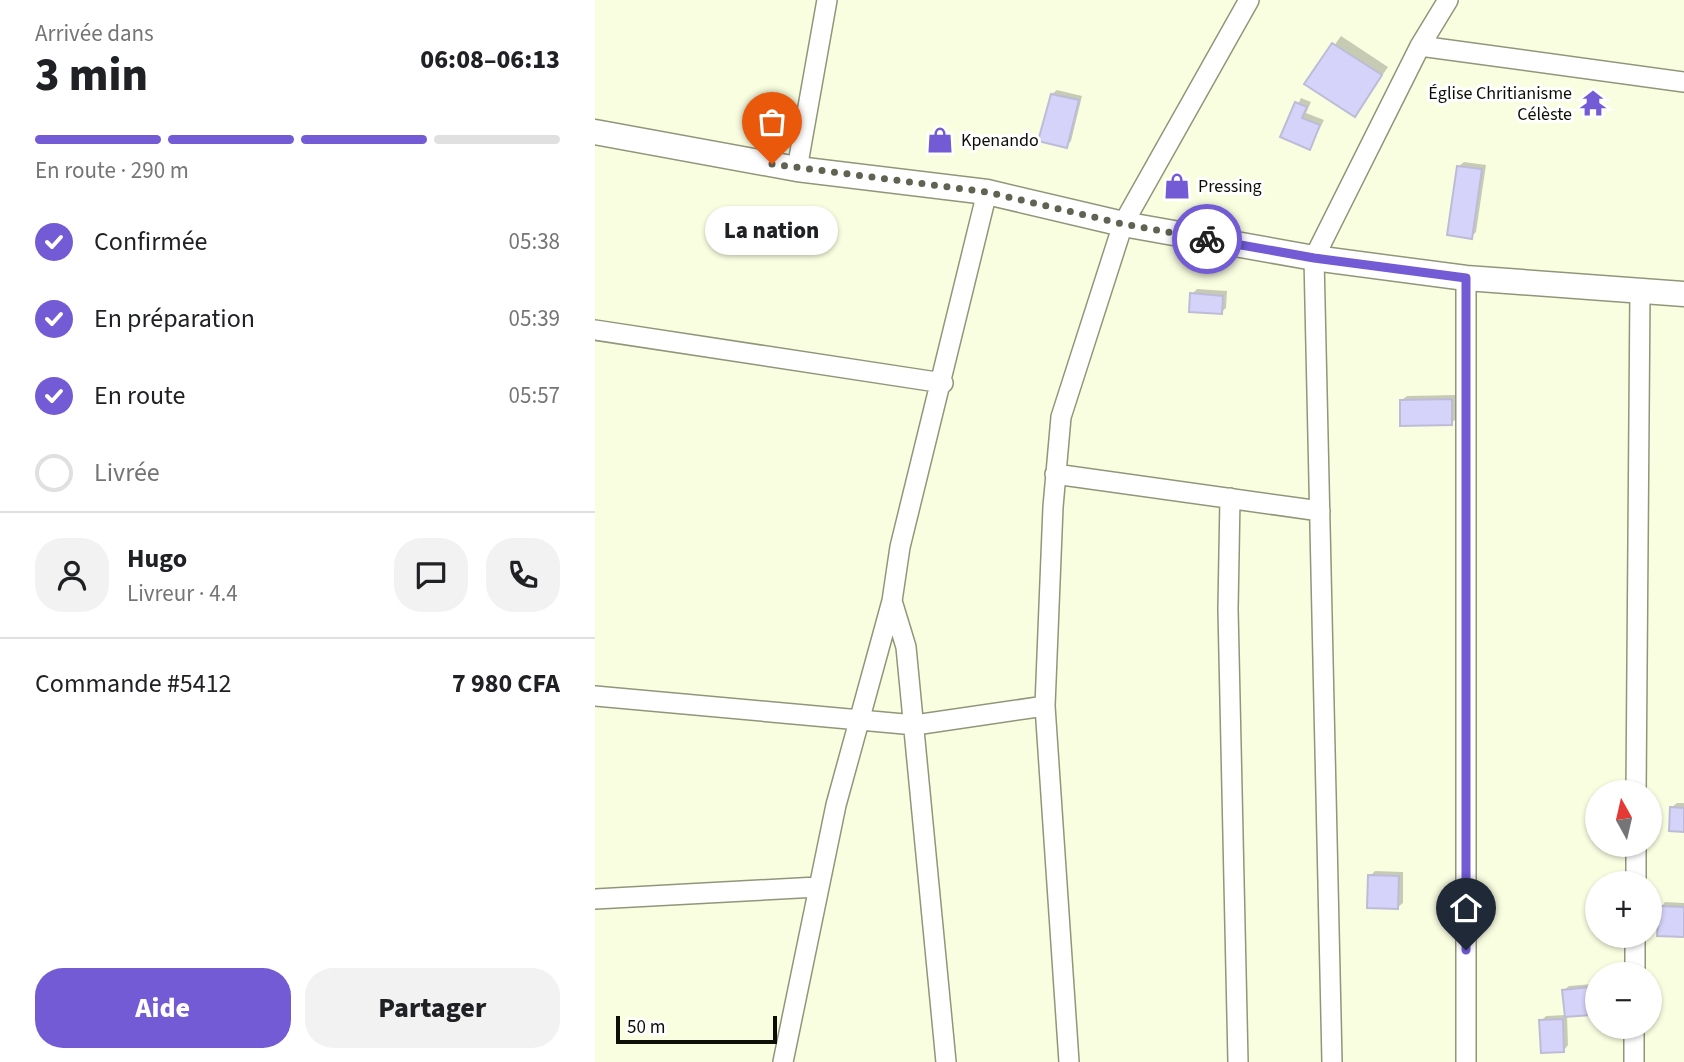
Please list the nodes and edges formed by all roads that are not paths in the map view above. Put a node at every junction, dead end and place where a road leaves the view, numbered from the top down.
1 (827, 0) edge
2 (1249, 0) edge
3 (1448, 0) edge
4 (1420, 46) junction
5 (1684, 82) edge
6 (595, 132) edge
7 (797, 169) junction
8 (987, 192) junction
9 (1123, 224) junction
10 (1314, 258) junction
11 (1466, 278) junction
12 (1640, 290) junction
13 (1684, 293) edge
14 (595, 330) edge
15 (943, 383) junction
16 (1055, 474) junction
17 (1230, 498) junction
18 (1320, 511) junction
19 (892, 601) junction
20 (595, 696) edge
21 (1045, 706) junction
22 (858, 721) junction
23 (915, 725) junction
24 (1636, 780) edge
25 (817, 887) junction
26 (595, 900) edge
27 (1634, 1039) edge
28 (783, 1062) edge
29 (946, 1062) edge
30 (1069, 1062) edge
31 (1238, 1062) edge
32 (1332, 1062) edge
33 (1466, 1062) edge
34 (1634, 1062) edge

1 - 7 street
2 - 9 street
3 - 4 street
4 - 5 street
4 - 10 street
6 - 7 street
7 - 8 street
8 - 9 street
8 - 15 street
9 - 10 street
9 - 16 street
10 - 11 street
10 - 18 street
11 - 12 street
11 - 33 street
12 - 13 street
12 - 24 street
14 - 15 street
15 - 19 street
16 - 17 street
16 - 21 street
17 - 18 street
17 - 31 street
18 - 32 street
19 - 22 street
19 - 23 street
20 - 22 street
21 - 23 street
21 - 30 street
22 - 23 street
22 - 25 street
23 - 29 street
25 - 26 street
25 - 28 street
27 - 34 street

